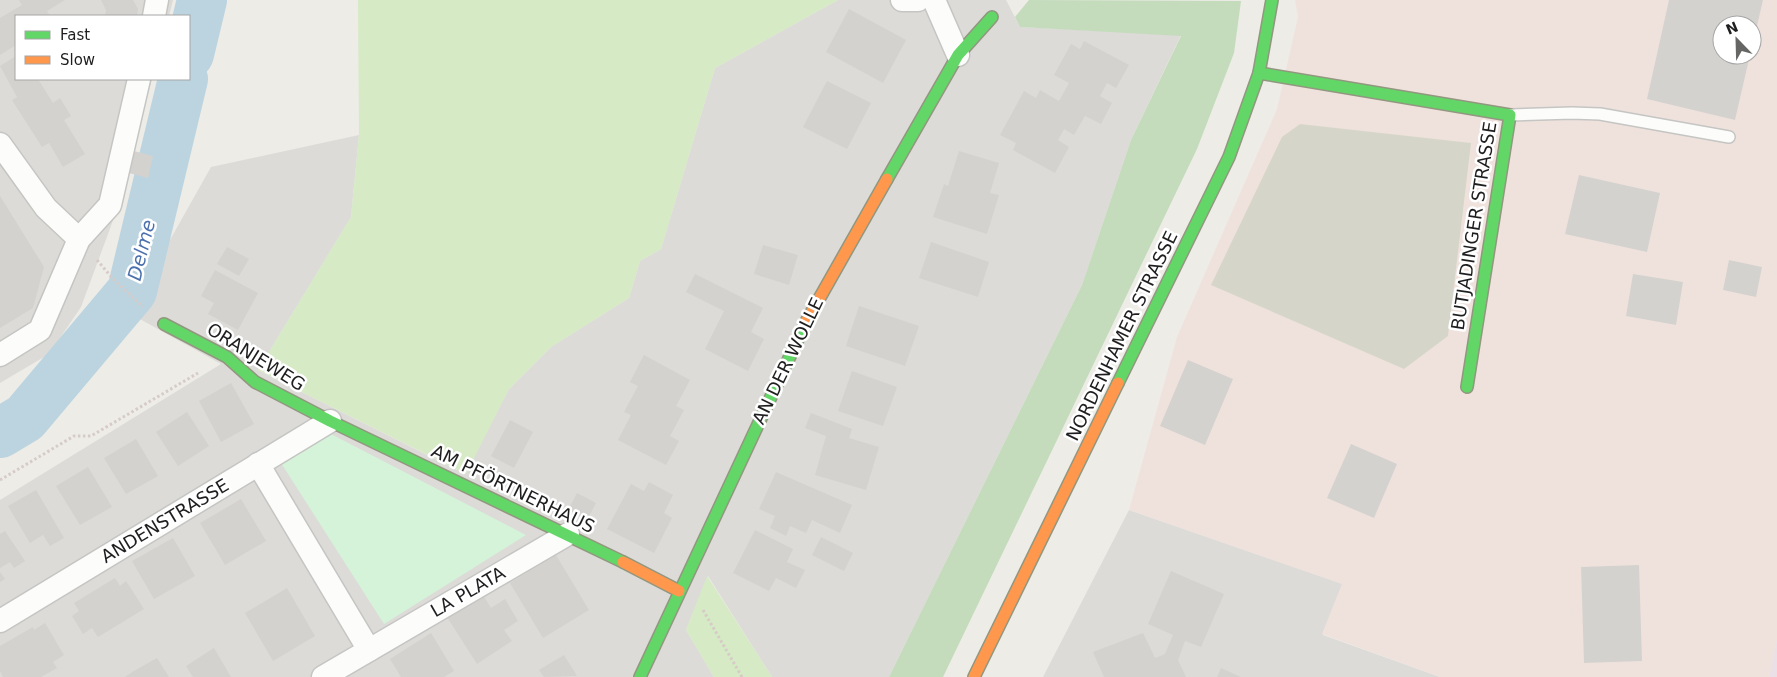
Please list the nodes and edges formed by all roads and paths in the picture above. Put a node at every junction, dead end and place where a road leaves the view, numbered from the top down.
1 (157, 0) edge
2 (902, 0) edge
3 (918, 0) edge
4 (934, 0) edge
5 (1272, 0) edge
6 (154, 15) edge
7 (992, 17) dead end
8 (958, 55) junction
9 (1259, 74) junction
10 (139, 80) edge
11 (1510, 115) junction
12 (1729, 136) dead end
13 (0, 144) edge
14 (79, 238) junction
15 (114, 280) dead end
16 (146, 310) dead end
17 (164, 324) dead end
18 (0, 354) edge
19 (227, 357) junction
20 (1467, 387) dead end
21 (330, 421) junction
22 (258, 464) junction
23 (0, 480) edge
24 (568, 534) junction
25 (679, 591) junction
26 (0, 621) edge
27 (369, 650) junction
28 (323, 677) edge
29 (640, 677) edge
30 (742, 677) edge
31 (974, 677) edge

1 - 6 street
2 - 3 street
4 - 8 street
5 - 9 street, NORDENHAMER STRASSE
7 - 8 street, AN DER WOLLE
8 - 25 street, AN DER WOLLE
9 - 11 street, BUTJADINGER STRASSE
9 - 31 street, NORDENHAMER STRASSE
10 - 14 street
11 - 12 lane
11 - 20 street, BUTJADINGER STRASSE
13 - 14 street
14 - 18 street
15 - 16 path
17 - 19 street, ORANJEWEG
19 - 21 street, ORANJEWEG
19 - 23 path
21 - 22 street, ANDENSTRASSE
21 - 24 street, AM PFÖRTNERHAUS
22 - 26 street, ANDENSTRASSE
22 - 27 street
24 - 25 street, AM PFÖRTNERHAUS
24 - 27 street, LA PLATA
25 - 29 street, AN DER WOLLE
25 - 30 path
27 - 28 street, LA PLATA

